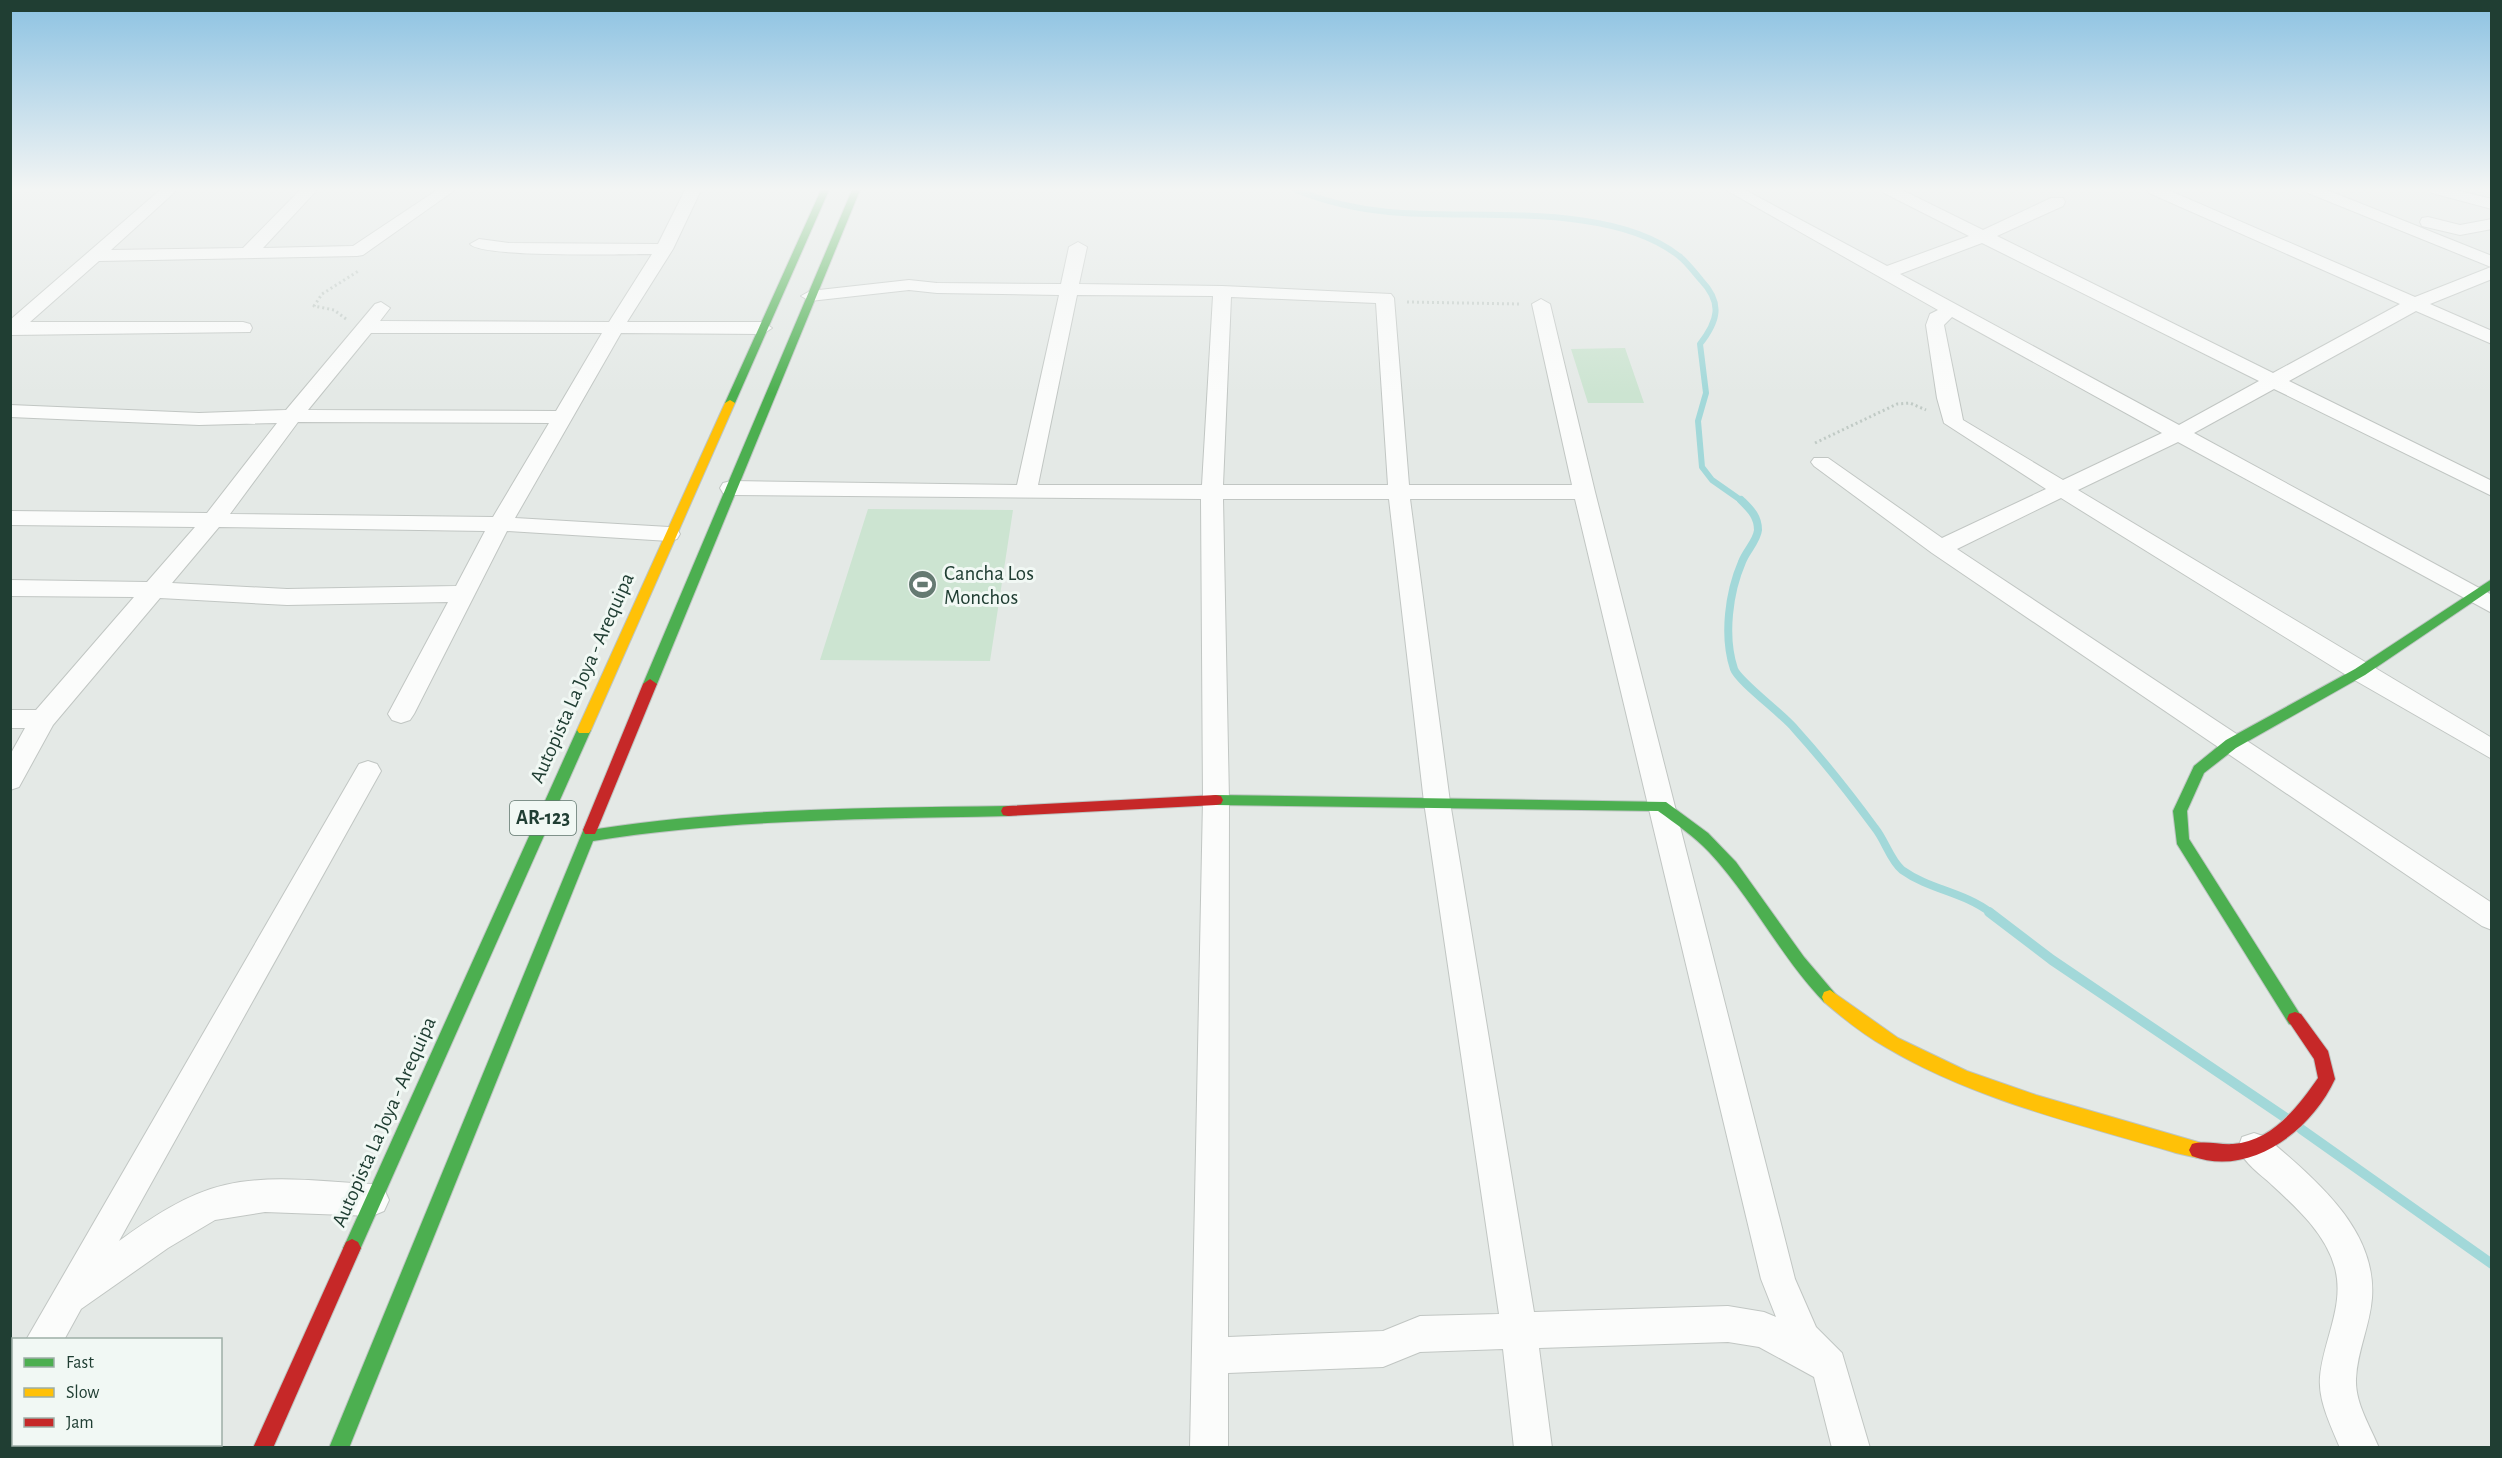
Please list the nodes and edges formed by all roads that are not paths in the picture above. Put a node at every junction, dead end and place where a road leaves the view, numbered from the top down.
1 (92, 258) edge
2 (658, 258) edge
3 (794, 258) edge
4 (826, 258) edge
5 (1075, 258) edge
6 (1859, 258) edge
7 (1926, 258) edge
8 (2028, 258) edge
9 (2310, 258) edge
10 (2492, 272) edge
11 (1886, 273) junction
12 (1067, 288) junction
13 (1222, 291) junction
14 (810, 296) junction
15 (1541, 304) road end
16 (2415, 304) junction
17 (381, 308) dead end
18 (1951, 310) junction
19 (367, 327) junction
20 (615, 327) junction
21 (243, 328) dead end
22 (763, 328) junction
23 (11, 329) edge
24 (2492, 338) edge
25 (2275, 383) junction
26 (10, 411) edge
27 (292, 416) junction
28 (564, 417) junction
29 (2179, 433) junction
30 (1817, 453) road end
31 (731, 488) junction
32 (2061, 488) junction
33 (2492, 490) edge
34 (1026, 492) junction
35 (1212, 492) junction
36 (1584, 492) junction
37 (1398, 493) junction
38 (10, 518) edge
39 (212, 522) junction
40 (500, 524) junction
41 (669, 534) junction
42 (1940, 548) junction
43 (2492, 583) edge
44 (10, 588) edge
45 (154, 590) junction
46 (464, 594) junction
47 (2483, 600) edge
48 (2360, 672) junction
49 (401, 714) dead end
50 (10, 719) edge
51 (43, 719) junction
52 (2231, 744) junction
53 (2492, 750) edge
54 (368, 771) dead end
55 (10, 780) edge
56 (1216, 800) junction
57 (1437, 802) junction
58 (1661, 806) junction
59 (587, 836) junction
60 (2492, 918) edge
61 (2254, 1148) junction
62 (372, 1200) junction
63 (68, 1298) junction
64 (1519, 1331) junction
65 (45, 1338) edge
66 (1212, 1356) junction
67 (1829, 1366) junction
68 (263, 1448) edge
69 (339, 1448) edge
70 (1209, 1448) edge
71 (1533, 1448) edge
72 (1851, 1448) edge
73 (2360, 1448) edge

1 - 23 street
2 - 20 street
3 - 22 main road, Autopista La Joya - Arequipa / AR-123
4 - 14 main road, AR-123
5 - 12 street
6 - 11 street
7 - 11 street
8 - 25 street
9 - 16 street
10 - 16 street
11 - 18 street
12 - 13 street
12 - 14 street
12 - 34 street
13 - 35 street
13 - 37 street
14 - 31 main road, AR-123
15 - 36 street
16 - 24 street
16 - 25 street
17 - 19 street
18 - 29 street
18 - 32 street
19 - 20 street
19 - 27 street
20 - 22 street
20 - 28 street
21 - 23 street
22 - 41 main road, Autopista La Joya - Arequipa / AR-123
25 - 29 street
25 - 33 street
26 - 27 street
27 - 28 street
27 - 39 street
28 - 40 street
29 - 32 street
29 - 47 street
30 - 42 street
31 - 34 street
31 - 59 main road, AR-123
32 - 42 street
32 - 48 street
34 - 35 street
35 - 37 street
35 - 56 street
36 - 37 street
36 - 58 street
37 - 57 street
38 - 39 street
39 - 40 street
39 - 45 street
40 - 41 street
40 - 46 street
41 - 62 main road, Autopista La Joya - Arequipa / AR-123
42 - 52 street
43 - 47 main road
44 - 45 street
45 - 46 street
45 - 51 street
46 - 49 street
47 - 48 main road
48 - 52 main road
48 - 53 street
50 - 51 street
51 - 55 street
52 - 60 street
52 - 61 main road
54 - 63 street
56 - 57 main road
56 - 59 main road
56 - 66 street
57 - 58 main road
57 - 64 street
58 - 61 main road
58 - 67 street
59 - 69 main road, AR-123
61 - 73 street
62 - 63 street
62 - 68 main road, Autopista La Joya - Arequipa / AR-123
63 - 65 street
64 - 66 street
64 - 67 street
64 - 71 street
66 - 70 street
67 - 72 street

